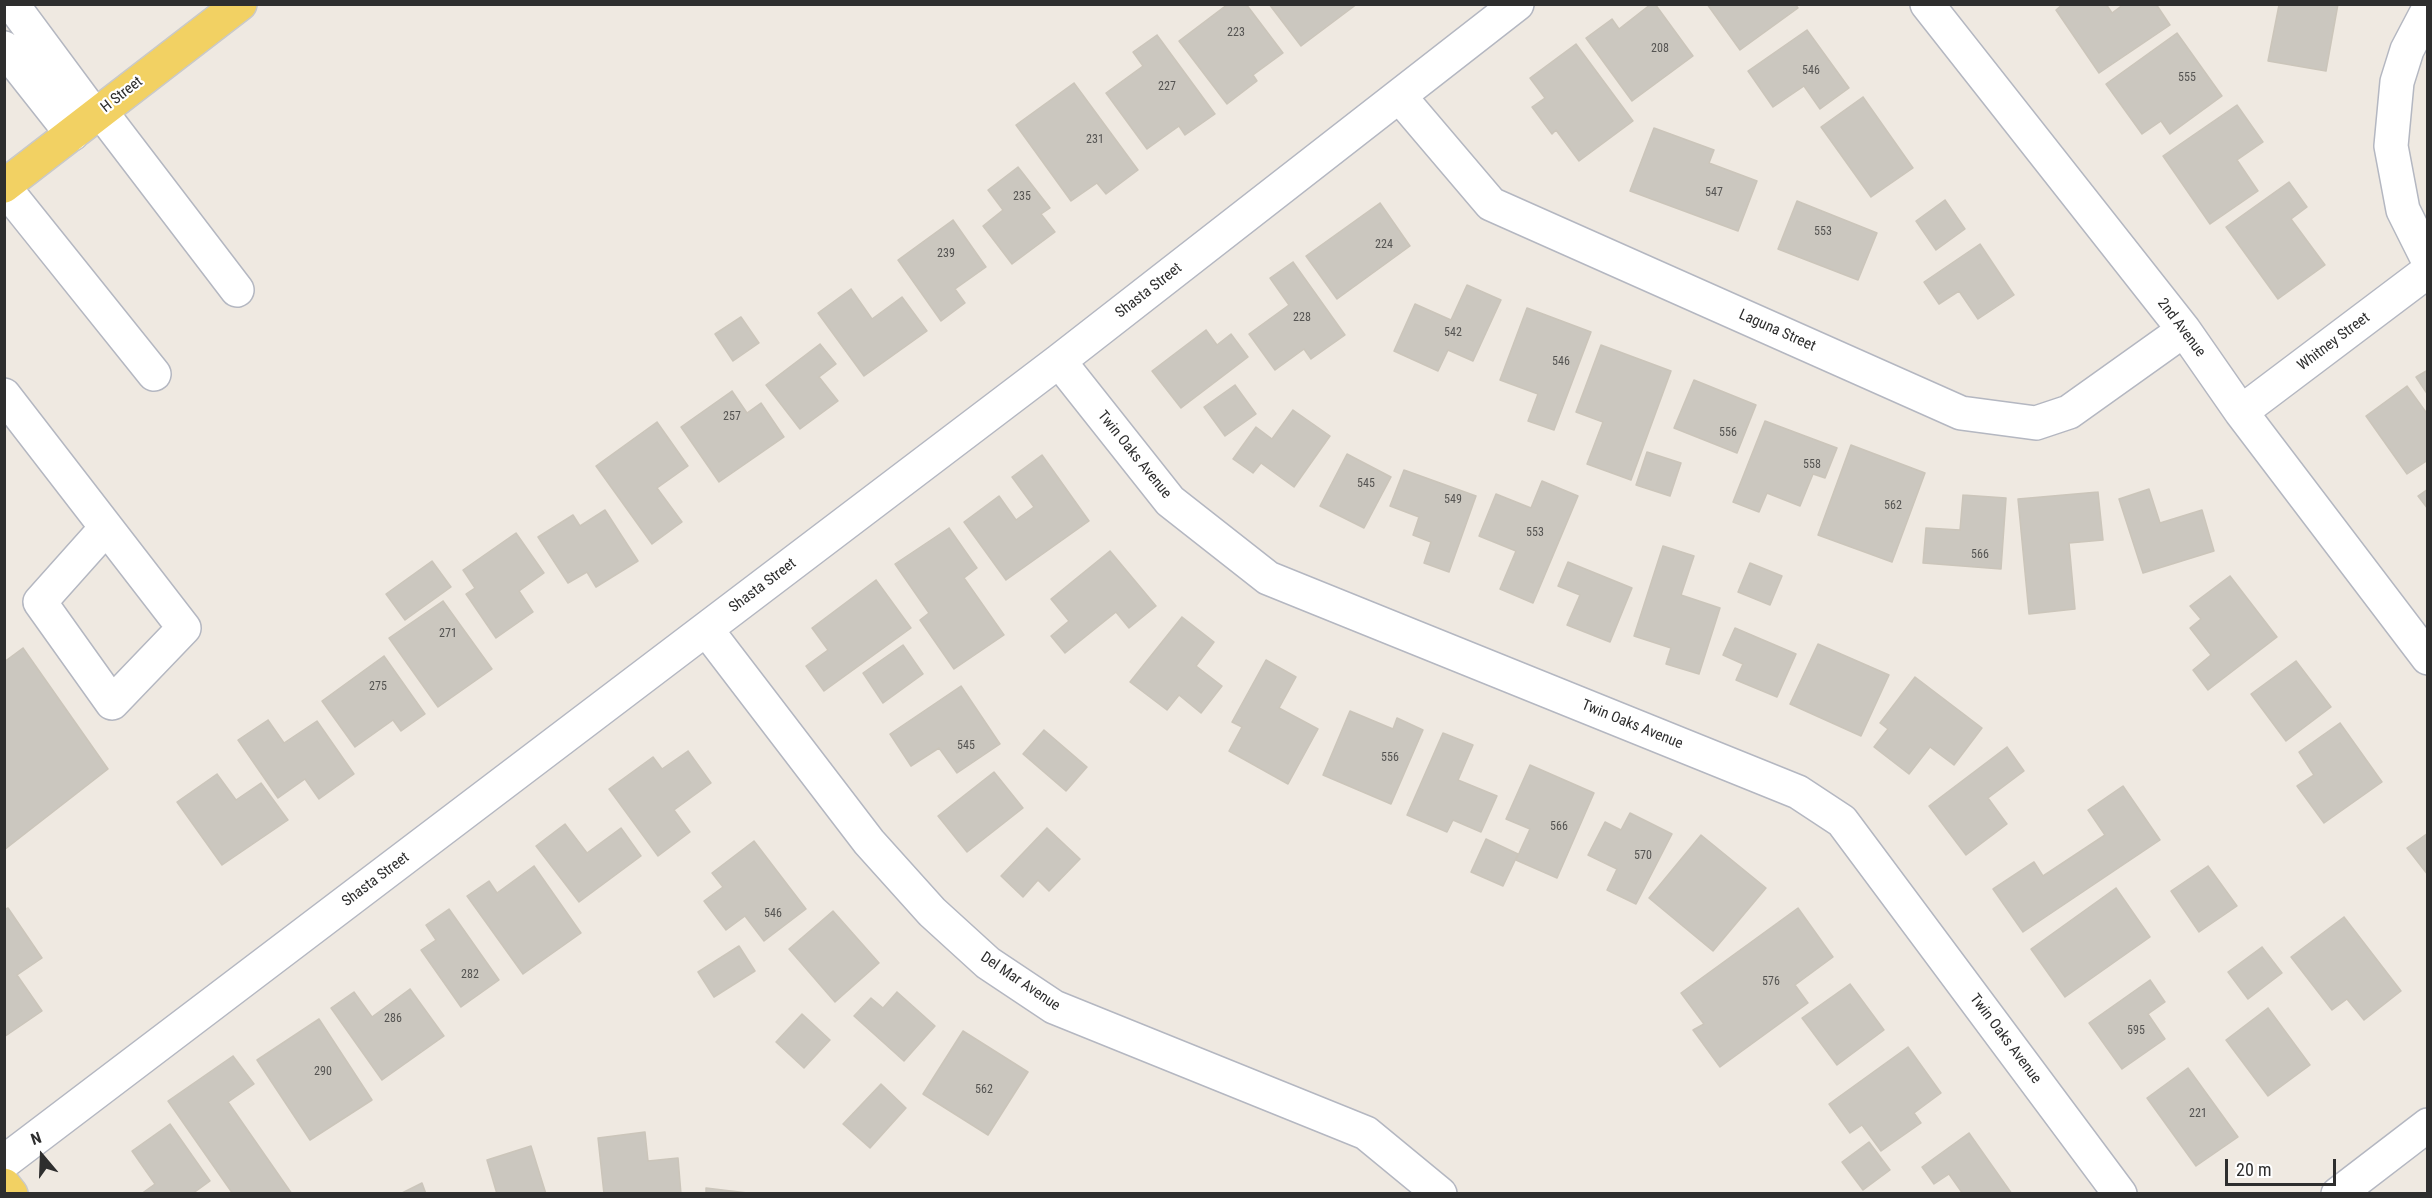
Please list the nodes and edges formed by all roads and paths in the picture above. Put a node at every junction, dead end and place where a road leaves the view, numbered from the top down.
1 (12, 4) edge
2 (1517, 4) edge
3 (1927, 4) edge
4 (226, 9) edge
5 (2427, 10) edge
6 (4, 48) edge
7 (1400, 97) junction
8 (90, 121) junction
9 (4, 186) edge
10 (2427, 260) edge
11 (2427, 271) edge
12 (237, 290) dead end
13 (2184, 330) junction
14 (1059, 361) junction
15 (154, 374) dead end
16 (4, 395) edge
17 (2241, 412) junction
18 (106, 528) junction
19 (706, 629) junction
20 (2427, 658) edge
21 (2427, 1125) edge
22 (4, 1162) edge
23 (4, 1185) edge
24 (1435, 1192) edge
25 (11, 1194) edge
26 (2120, 1194) edge
27 (2338, 1194) edge

1 - 8 street
2 - 7 street, Shasta Street
3 - 13 street, 2nd Avenue
4 - 8 main road, H Street
5 - 10 street
6 - 8 street
7 - 13 street, Laguna Street
7 - 14 street, Shasta Street
8 - 9 main road, H Street
8 - 12 street
9 - 15 street
11 - 17 street, Whitney Street
13 - 17 street, 2nd Avenue
14 - 19 street, Shasta Street
14 - 26 street, Twin Oaks Avenue
16 - 18 street
17 - 20 street, 2nd Avenue
18 - 18 street
19 - 22 street, Shasta Street
19 - 24 street, Del Mar Avenue
21 - 27 street
23 - 25 main road

